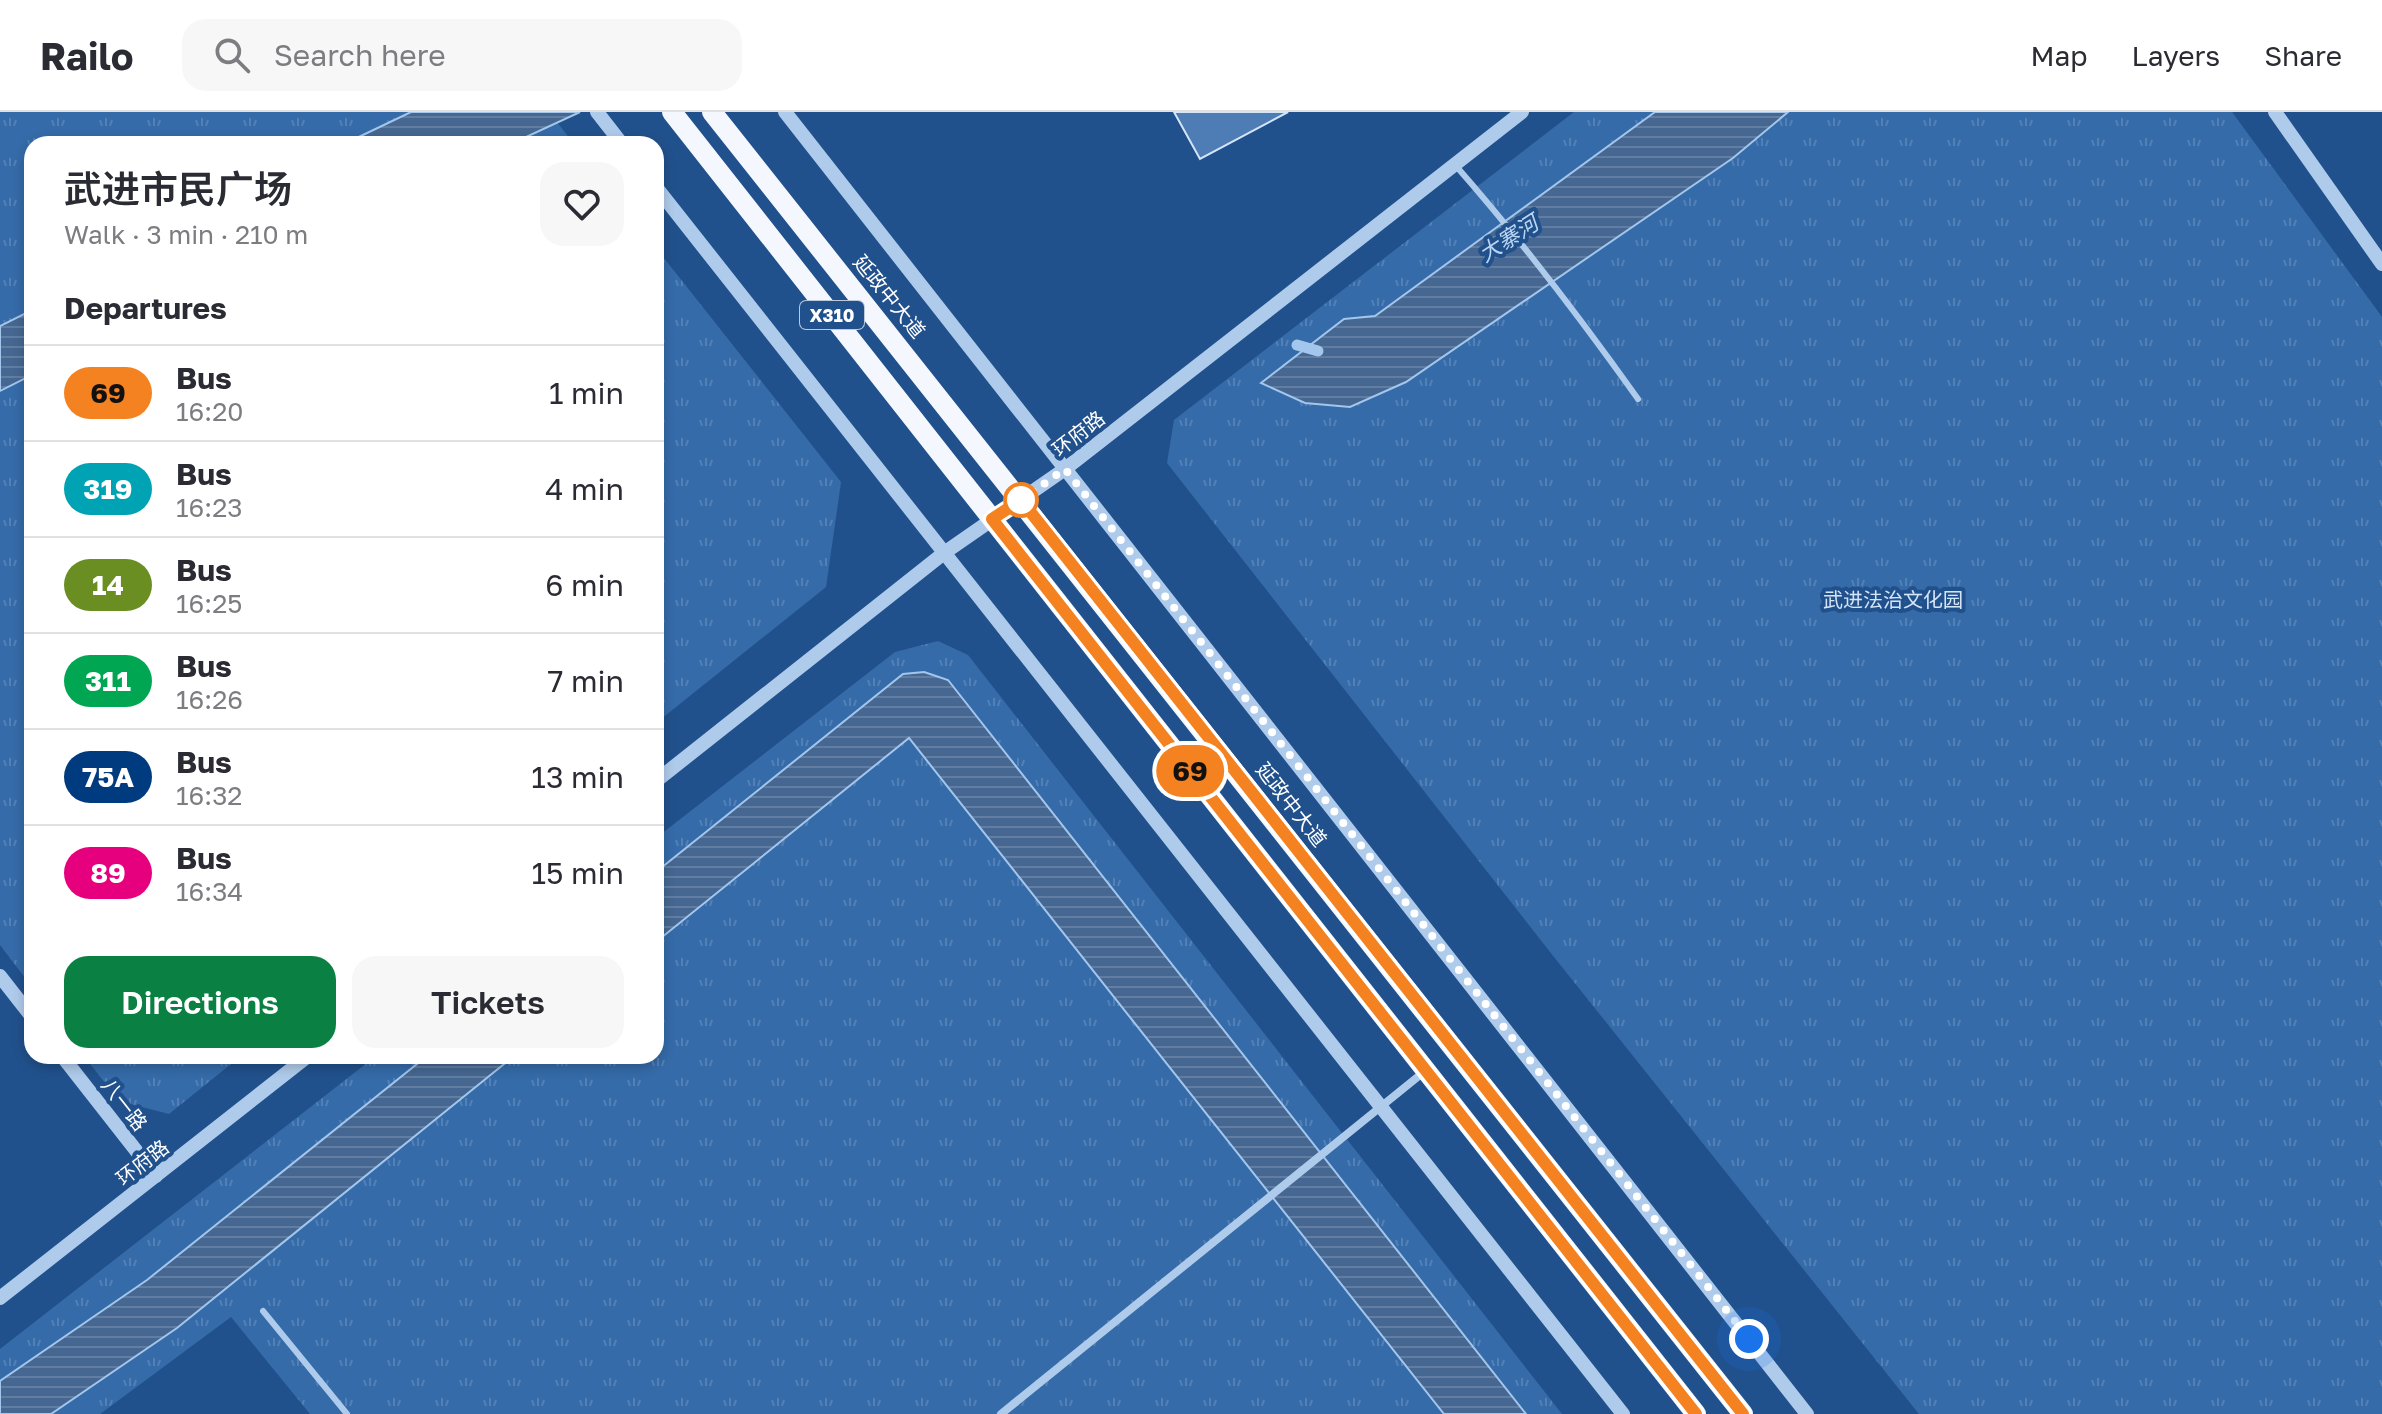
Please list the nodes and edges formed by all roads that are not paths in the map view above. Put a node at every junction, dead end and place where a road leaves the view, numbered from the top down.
1 (672, 112) edge
2 (712, 112) edge
3 (785, 112) edge
4 (1522, 112) edge
5 (2275, 112) edge
6 (601, 118) edge
7 (616, 136) edge
8 (1454, 165) junction
9 (664, 197) edge
10 (2382, 264) edge
11 (1638, 399) dead end
12 (1065, 469) junction
13 (1021, 500) junction
14 (992, 519) junction
15 (944, 553) junction
16 (664, 775) edge
17 (0, 976) edge
18 (24, 1007) edge
19 (68, 1064) edge
20 (298, 1064) edge
21 (1426, 1071) junction
22 (1383, 1107) junction
23 (156, 1176) junction
24 (0, 1298) edge
25 (263, 1311) dead end
26 (347, 1414) edge
27 (1001, 1414) edge
28 (1623, 1414) edge
29 (1696, 1414) edge
30 (1743, 1414) edge
31 (1807, 1414) edge

1 - 14 main road, X310
2 - 13 main road, 延政中大道 / X310
3 - 12 street
4 - 8 street, 环府路
5 - 10 street
6 - 7 street
8 - 11 lane
8 - 12 street, 环府路
9 - 15 street
12 - 13 street, 环府路
12 - 31 street
13 - 14 street, 环府路
13 - 30 main road, 延政中大道 / X310
14 - 15 street, 环府路
14 - 21 main road, X310
15 - 16 street, 环府路
15 - 22 street
17 - 18 street
19 - 23 street, 八一路
20 - 23 street, 环府路
21 - 22 street
21 - 29 main road, X310
22 - 27 street
22 - 28 street
23 - 24 street, 环府路
25 - 26 lane

